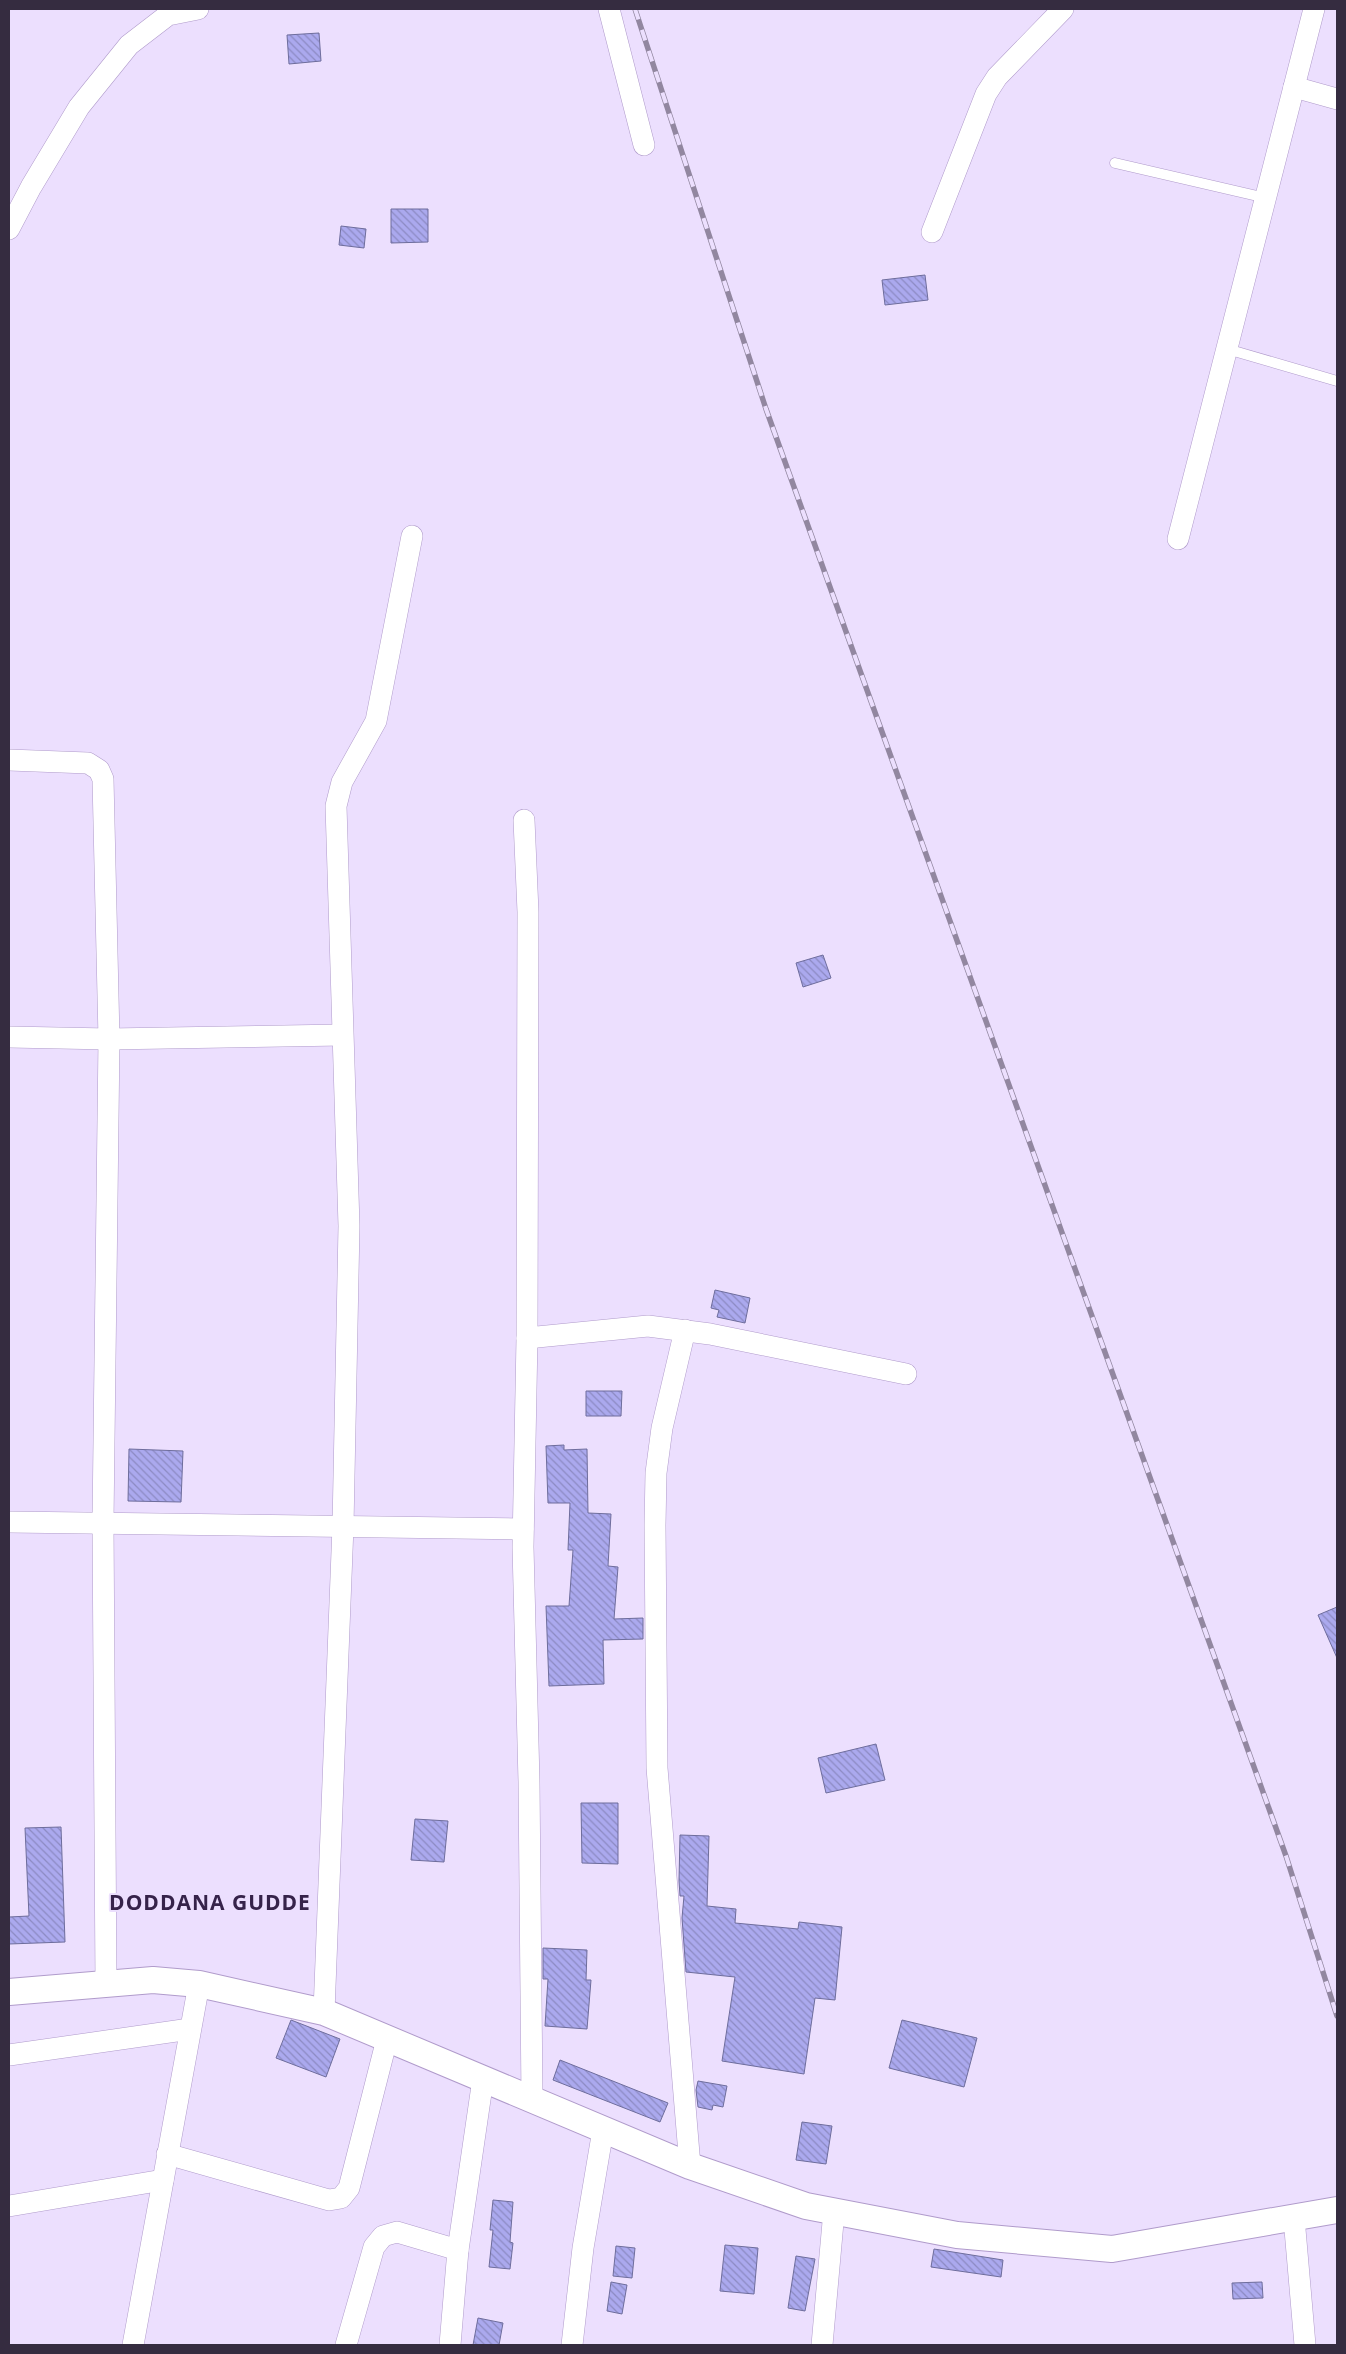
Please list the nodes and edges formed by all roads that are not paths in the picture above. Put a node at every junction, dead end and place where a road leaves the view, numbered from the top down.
1 (198, 9) edge
2 (609, 9) edge
3 (1063, 9) edge
4 (1314, 9) edge
5 (1294, 87) junction
6 (1337, 99) edge
7 (644, 145) dead end
8 (1115, 163) dead end
9 (1266, 198) junction
10 (9, 229) edge
11 (932, 232) dead end
12 (1227, 348) junction
13 (1337, 380) edge
14 (412, 536) dead end
15 (1178, 539) dead end
16 (9, 760) edge
17 (524, 820) dead end
18 (342, 1035) junction
19 (9, 1037) edge
20 (108, 1039) junction
21 (685, 1330) junction
22 (527, 1338) junction
23 (906, 1374) dead end
24 (9, 1522) edge
25 (103, 1522) junction
26 (342, 1526) junction
27 (523, 1530) junction
28 (106, 1984) junction
29 (199, 1984) junction
30 (9, 1992) edge
31 (324, 2012) junction
32 (190, 2029) junction
33 (387, 2039) junction
34 (9, 2055) edge
35 (483, 2079) junction
36 (532, 2099) junction
37 (603, 2130) junction
38 (167, 2154) junction
39 (690, 2166) junction
40 (162, 2180) junction
41 (9, 2206) edge
42 (1337, 2210) edge
43 (834, 2211) junction
44 (1294, 2218) junction
45 (458, 2250) junction
46 (133, 2345) edge
47 (346, 2345) edge
48 (450, 2345) edge
49 (572, 2345) edge
50 (822, 2345) edge
51 (1305, 2345) edge

1 - 10 street
2 - 7 street
3 - 11 street
4 - 5 street
5 - 6 street
5 - 9 street
8 - 9 lane
9 - 12 street
12 - 13 lane
12 - 15 street
14 - 18 street
16 - 20 street
17 - 22 street
18 - 20 street
18 - 26 street
19 - 20 street
20 - 25 street
21 - 22 street
21 - 23 street
21 - 39 street
22 - 27 street
24 - 25 street
25 - 26 street
25 - 28 street
26 - 27 street
26 - 31 street
27 - 36 street
28 - 29 street
28 - 30 street
29 - 31 street
29 - 32 street
31 - 33 street
32 - 34 street
32 - 38 street
33 - 35 street
33 - 38 street
35 - 36 street
35 - 45 street
36 - 37 street
37 - 39 street
37 - 49 street
38 - 40 street
39 - 43 street
40 - 41 street
40 - 46 street
42 - 44 street
43 - 44 street
43 - 50 street
44 - 51 street
45 - 47 street
45 - 48 street

